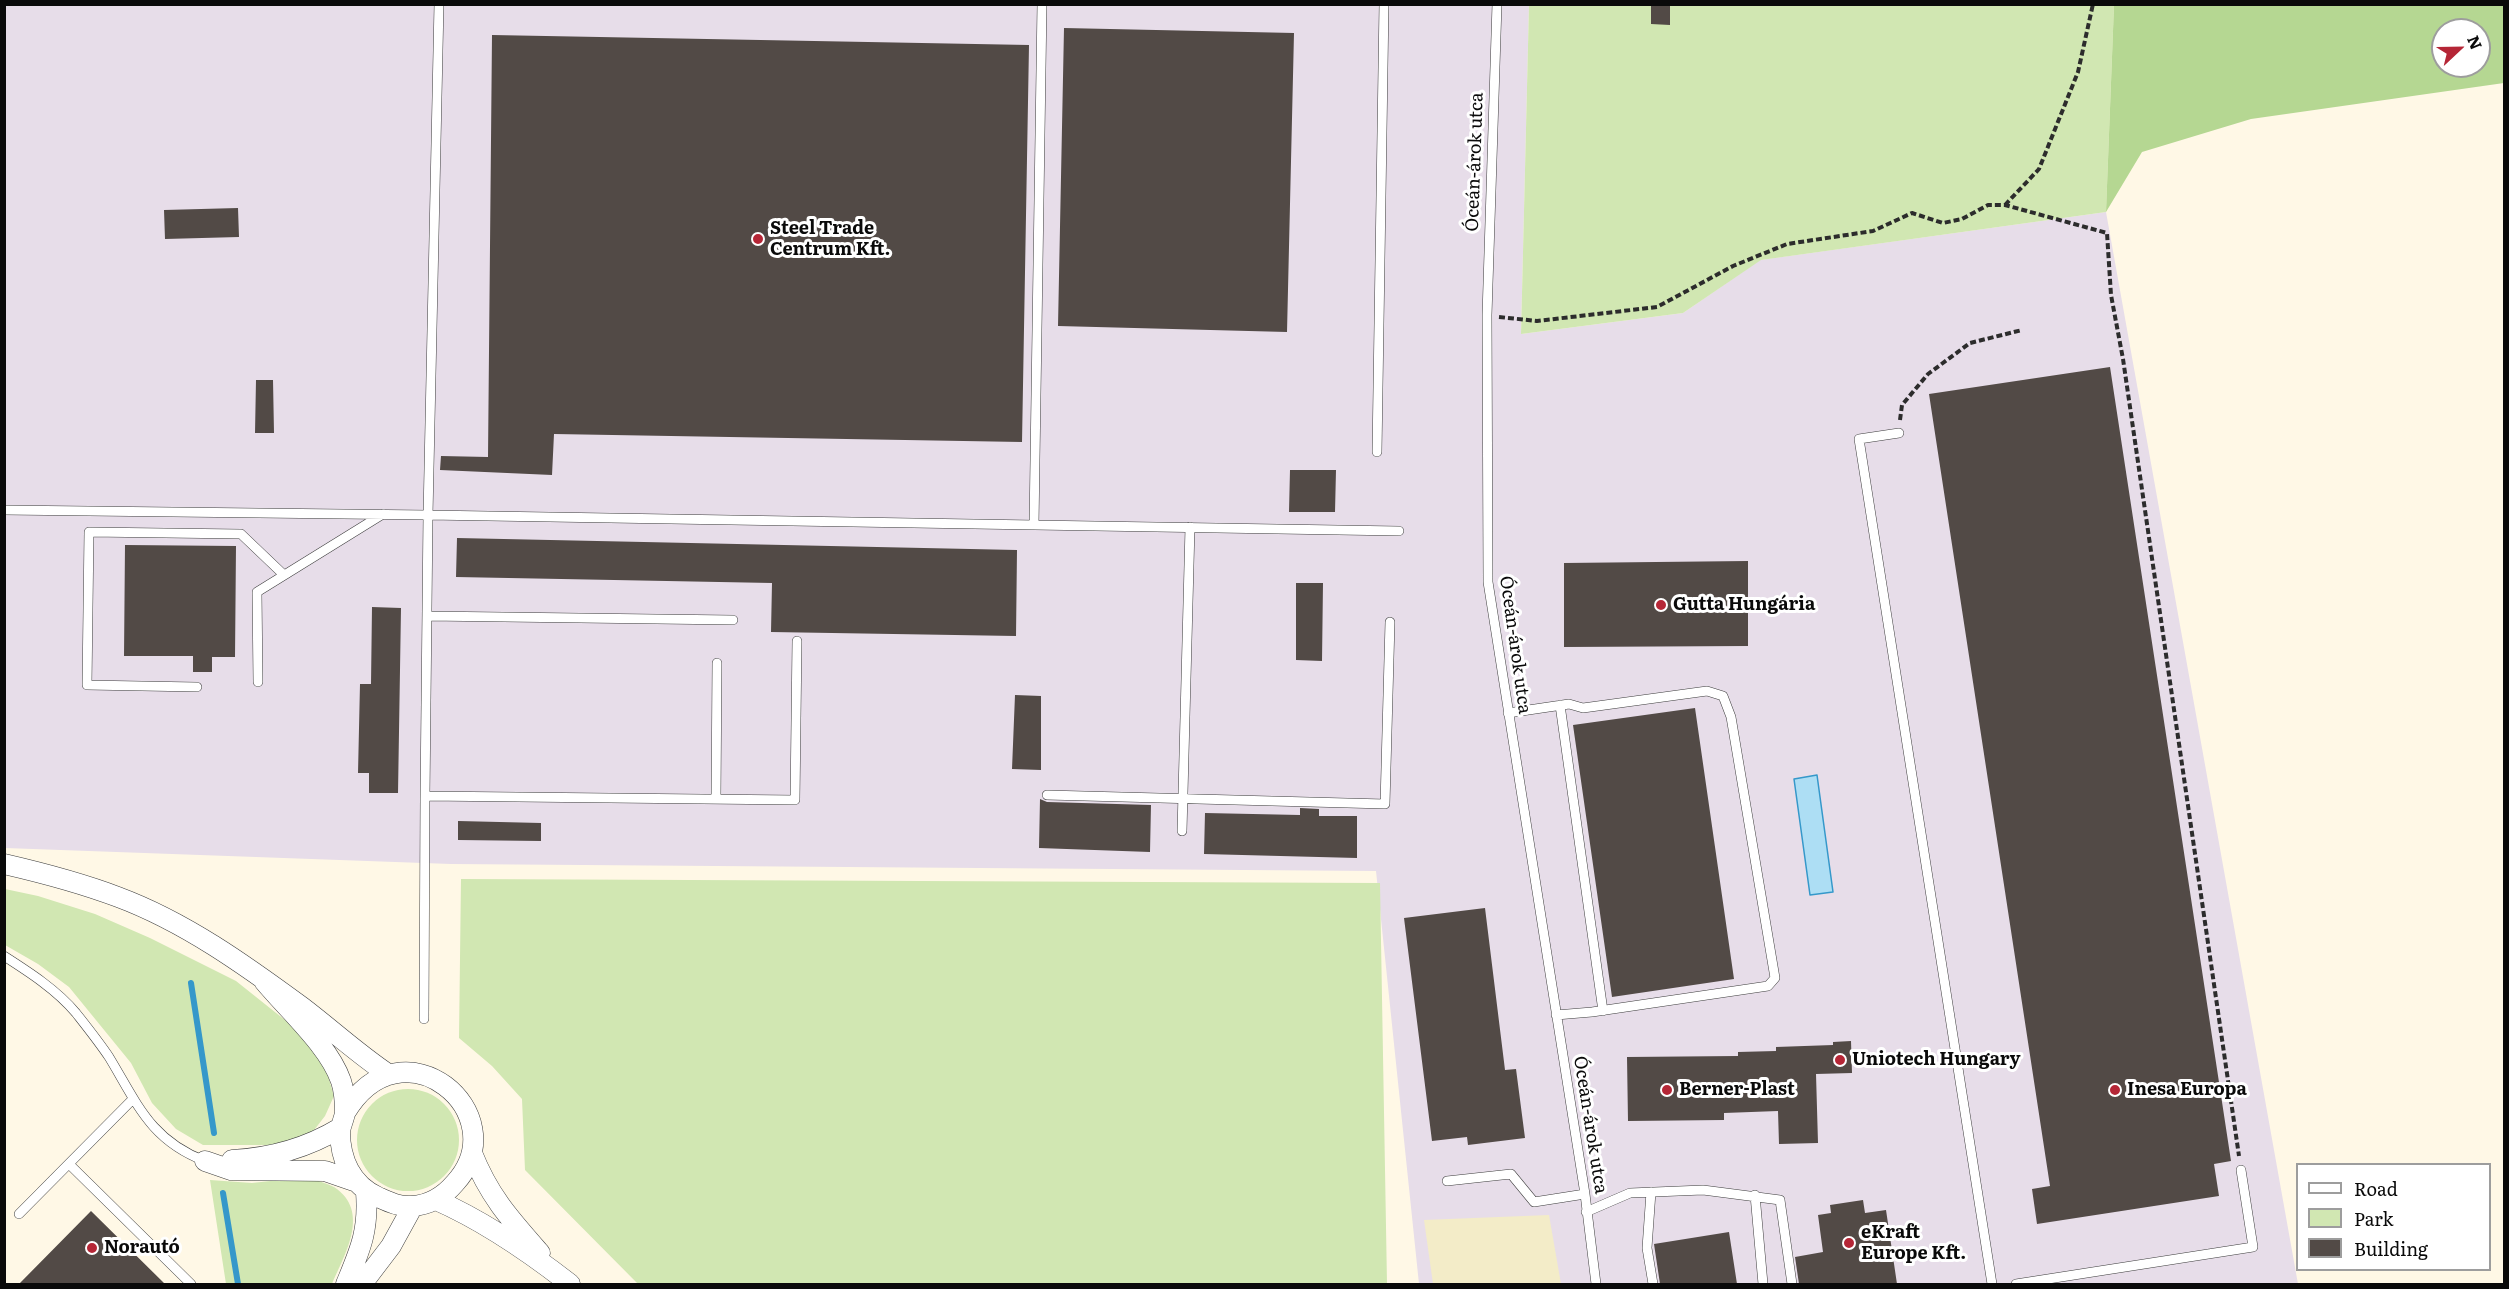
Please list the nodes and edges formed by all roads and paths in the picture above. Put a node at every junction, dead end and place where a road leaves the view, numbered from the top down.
1 (439, 4) edge
2 (1042, 4) edge
3 (1384, 4) edge
4 (1497, 4) edge
5 (2093, 4) edge
6 (2006, 205) junction
7 (1486, 315) junction
8 (2022, 330) dead end
9 (1899, 433) joint
10 (1377, 453) dead end
11 (4, 510) edge
12 (383, 514) junction
13 (428, 515) junction
14 (1034, 525) junction
15 (1190, 527) junction
16 (1399, 531) dead end
17 (284, 575) junction
18 (427, 616) junction
19 (733, 620) dead end
20 (1390, 622) dead end
21 (797, 641) dead end
22 (717, 663) dead end
23 (258, 682) dead end
24 (198, 687) dead end
25 (1560, 705) junction
26 (1508, 713) junction
27 (1047, 795) dead end
28 (425, 796) junction
29 (716, 799) junction
30 (1183, 799) junction
31 (1182, 831) dead end
32 (4, 864) edge
33 (4, 956) edge
34 (264, 981) junction
35 (1603, 1011) junction
36 (1556, 1015) junction
37 (424, 1019) dead end
38 (388, 1074) junction
39 (132, 1100) junction
40 (343, 1121) junction
41 (472, 1152) junction
42 (205, 1161) junction
43 (69, 1164) junction
44 (2241, 1170) joint
45 (1447, 1181) dead end
46 (360, 1187) junction
47 (1651, 1192) junction
48 (1585, 1194) junction
49 (1755, 1195) junction
50 (436, 1200) junction
51 (413, 1206) junction
52 (1586, 1212) junction
53 (19, 1214) dead end
54 (567, 1282) edge
55 (191, 1284) edge
56 (346, 1284) edge
57 (362, 1284) edge
58 (1596, 1284) edge
59 (1653, 1284) edge
60 (1763, 1284) edge
61 (1792, 1284) edge
62 (1992, 1284) edge
63 (2016, 1284) edge

1 - 13 lane
2 - 14 lane
3 - 10 lane
4 - 7 lane, Óceán-árok utca
5 - 6 path
6 - 7 path
6 - 44 path
7 - 26 lane, Óceán-árok utca
8 - 9 path
9 - 62 lane
11 - 12 lane
12 - 13 lane
12 - 17 lane
13 - 14 lane
13 - 18 lane
14 - 15 lane
15 - 16 lane
15 - 30 lane
17 - 23 lane
17 - 24 lane
18 - 19 lane
18 - 28 lane
20 - 30 lane
21 - 29 lane
22 - 29 lane
25 - 26 lane
25 - 35 lane
25 - 35 lane
26 - 36 lane, Óceán-árok utca
27 - 30 lane
28 - 29 lane
28 - 37 lane
30 - 31 lane
32 - 34 street
33 - 39 lane
34 - 38 street
34 - 40 street
35 - 36 lane
36 - 48 lane, Óceán-árok utca
38 - 40 street
38 - 41 street
39 - 42 lane
39 - 43 lane
40 - 42 street
40 - 46 street
41 - 50 street
41 - 54 street
42 - 46 street
43 - 53 lane
43 - 55 lane
44 - 63 lane
45 - 48 lane
46 - 51 street
46 - 56 street
47 - 49 lane
47 - 52 lane
47 - 59 lane
48 - 52 lane, Óceán-árok utca
49 - 60 lane
49 - 61 lane
50 - 51 street
50 - 54 street
51 - 57 street
52 - 58 lane, Óceán-árok utca

